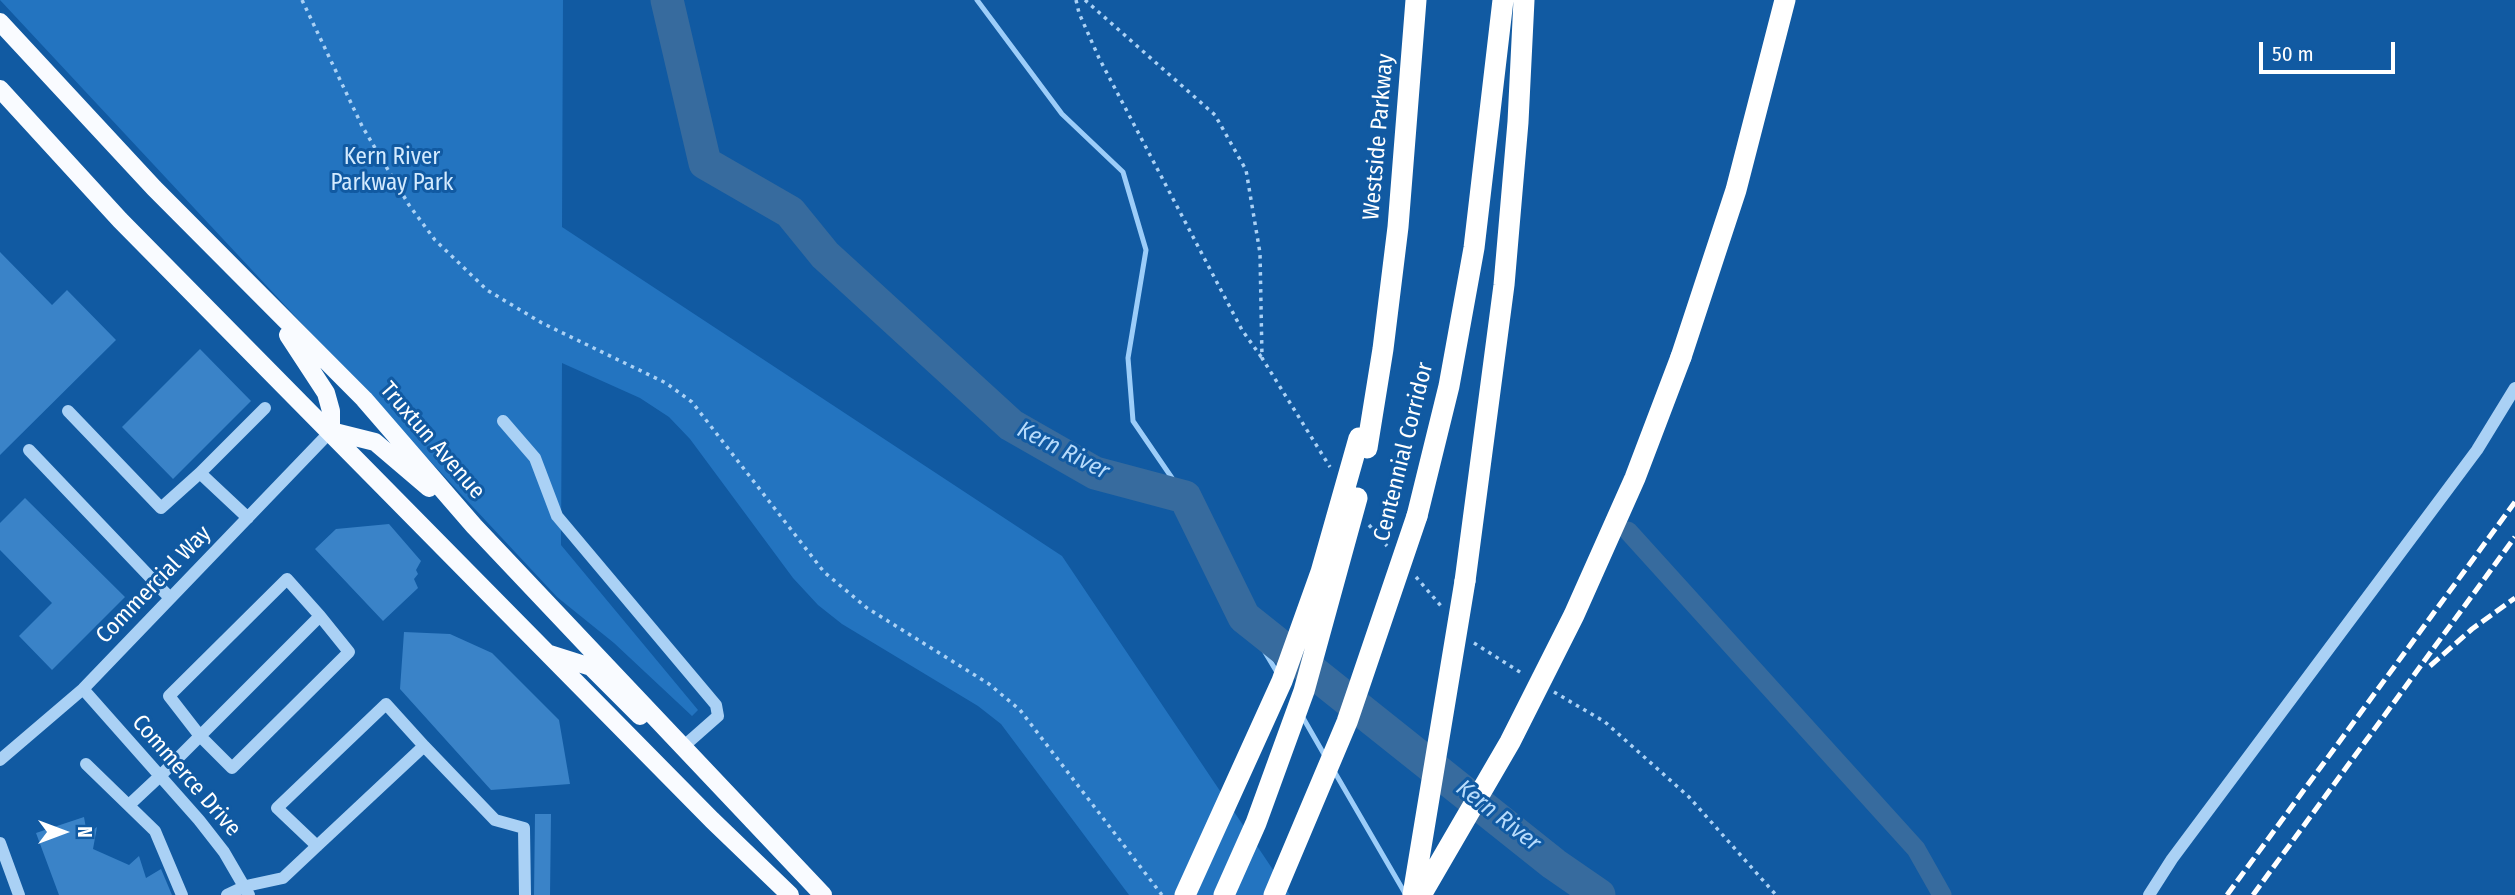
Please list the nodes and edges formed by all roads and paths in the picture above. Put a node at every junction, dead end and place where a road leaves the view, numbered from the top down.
1 (302, 0) edge
2 (1076, 0) edge
3 (1085, 0) edge
4 (1416, 0) edge
5 (1503, 0) edge
6 (1524, 0) edge
7 (1785, 0) edge
8 (0, 22) edge
9 (0, 89) edge
10 (271, 308) junction
11 (1262, 358) junction
12 (2515, 388) edge
13 (265, 408) dead end
14 (68, 411) dead end
15 (503, 421) dead end
16 (331, 431) junction
17 (1363, 443) junction
18 (29, 450) dead end
19 (1333, 471) dead end
20 (200, 473) junction
21 (1362, 517) dead end
22 (248, 518) junction
23 (474, 526) junction
24 (1389, 547) dead end
25 (1407, 567) dead end
26 (170, 598) junction
27 (1443, 608) dead end
28 (320, 616) junction
29 (1470, 638) dead end
30 (547, 653) junction
31 (1525, 675) dead end
32 (83, 689) junction
33 (1548, 689) dead end
34 (200, 736) junction
35 (424, 746) junction
36 (684, 746) junction
37 (0, 760) edge
38 (86, 764) dead end
39 (160, 776) junction
40 (130, 805) junction
41 (0, 843) edge
42 (317, 846) junction
43 (247, 891) edge
44 (19, 895) edge
45 (182, 895) edge
46 (227, 895) edge
47 (525, 895) edge
48 (790, 895) edge
49 (823, 895) edge
50 (1162, 895) edge
51 (1185, 895) edge
52 (1224, 895) edge
53 (1273, 895) edge
54 (1413, 895) edge
55 (1421, 895) edge
56 (1776, 895) edge
57 (2149, 895) edge

1 - 50 path
2 - 11 path
3 - 11 path
4 - 17 highway, Westside Parkway
5 - 53 highway, Centennial Corridor, bridge
6 - 54 highway, bridge
7 - 55 highway, bridge
8 - 10 main road, Truxtun Avenue
9 - 16 main road
10 - 16 main road
10 - 23 main road, Truxtun Avenue
11 - 19 path
12 - 57 street
13 - 20 street
14 - 20 street
15 - 36 street
16 - 22 street, Commercial Way
16 - 23 main road
16 - 30 main road
17 - 51 highway, bridge
17 - 52 highway, Centennial Corridor, bridge
18 - 26 street
20 - 22 street
21 - 24 path
22 - 26 street, Commercial Way
23 - 36 main road, Truxtun Avenue
25 - 27 path
26 - 32 street, Commercial Way
28 - 34 street
28 - 34 street
28 - 34 street
29 - 31 path
30 - 36 main road
30 - 48 main road
32 - 37 street, Commercial Way
32 - 39 street, Commerce Drive
33 - 56 path
34 - 39 street
35 - 42 street
35 - 42 street
35 - 47 street
36 - 49 main road, Truxtun Avenue
38 - 40 street
39 - 40 street
39 - 43 street, Commerce Drive
40 - 45 street
41 - 44 street
42 - 43 street
43 - 46 street

